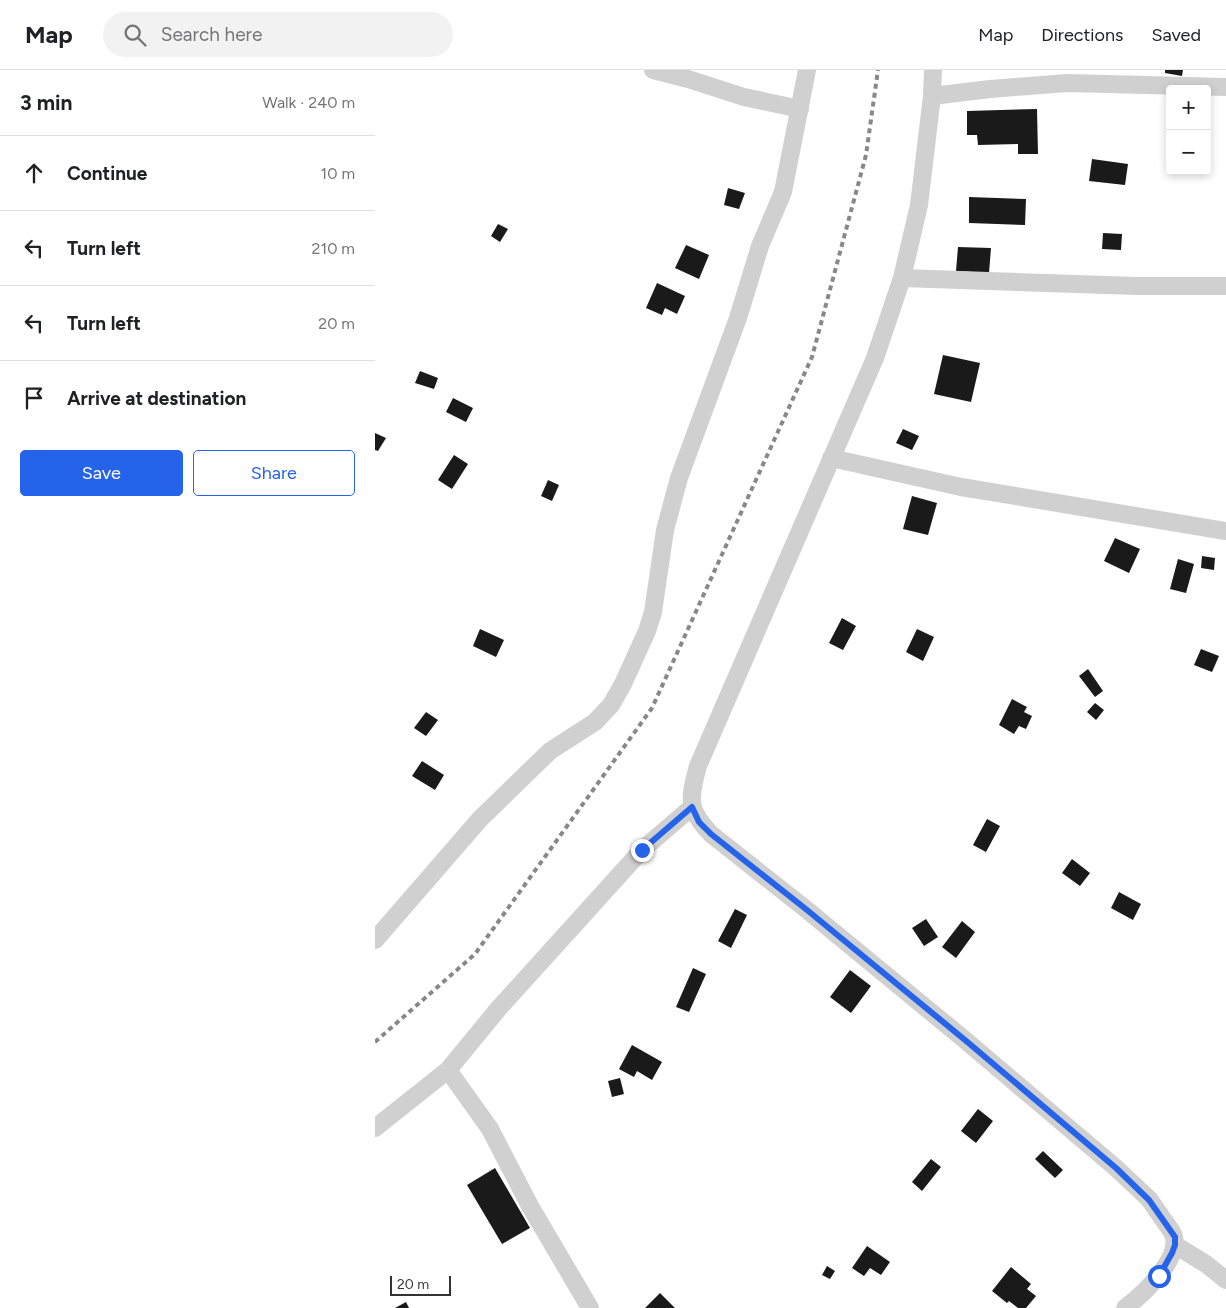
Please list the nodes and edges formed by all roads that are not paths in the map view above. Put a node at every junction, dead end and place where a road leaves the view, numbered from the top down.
1 (653, 70) edge
2 (807, 70) edge
3 (933, 70) edge
4 (1226, 87) edge
5 (932, 96) junction
6 (799, 109) junction
7 (902, 278) junction
8 (1226, 286) edge
9 (831, 458) junction
10 (1226, 531) edge
11 (692, 807) junction
12 (375, 940) edge
13 (448, 1070) junction
14 (375, 1128) edge
15 (1175, 1245) junction
16 (1226, 1280) edge
17 (590, 1308) edge
18 (1125, 1308) edge

1 - 6 street
2 - 6 street
3 - 5 street
4 - 5 street
5 - 7 street
6 - 12 street
7 - 8 street
7 - 9 street
9 - 10 street
9 - 11 street
11 - 13 street
11 - 15 street
13 - 14 street
13 - 17 street
15 - 16 street
15 - 18 street

